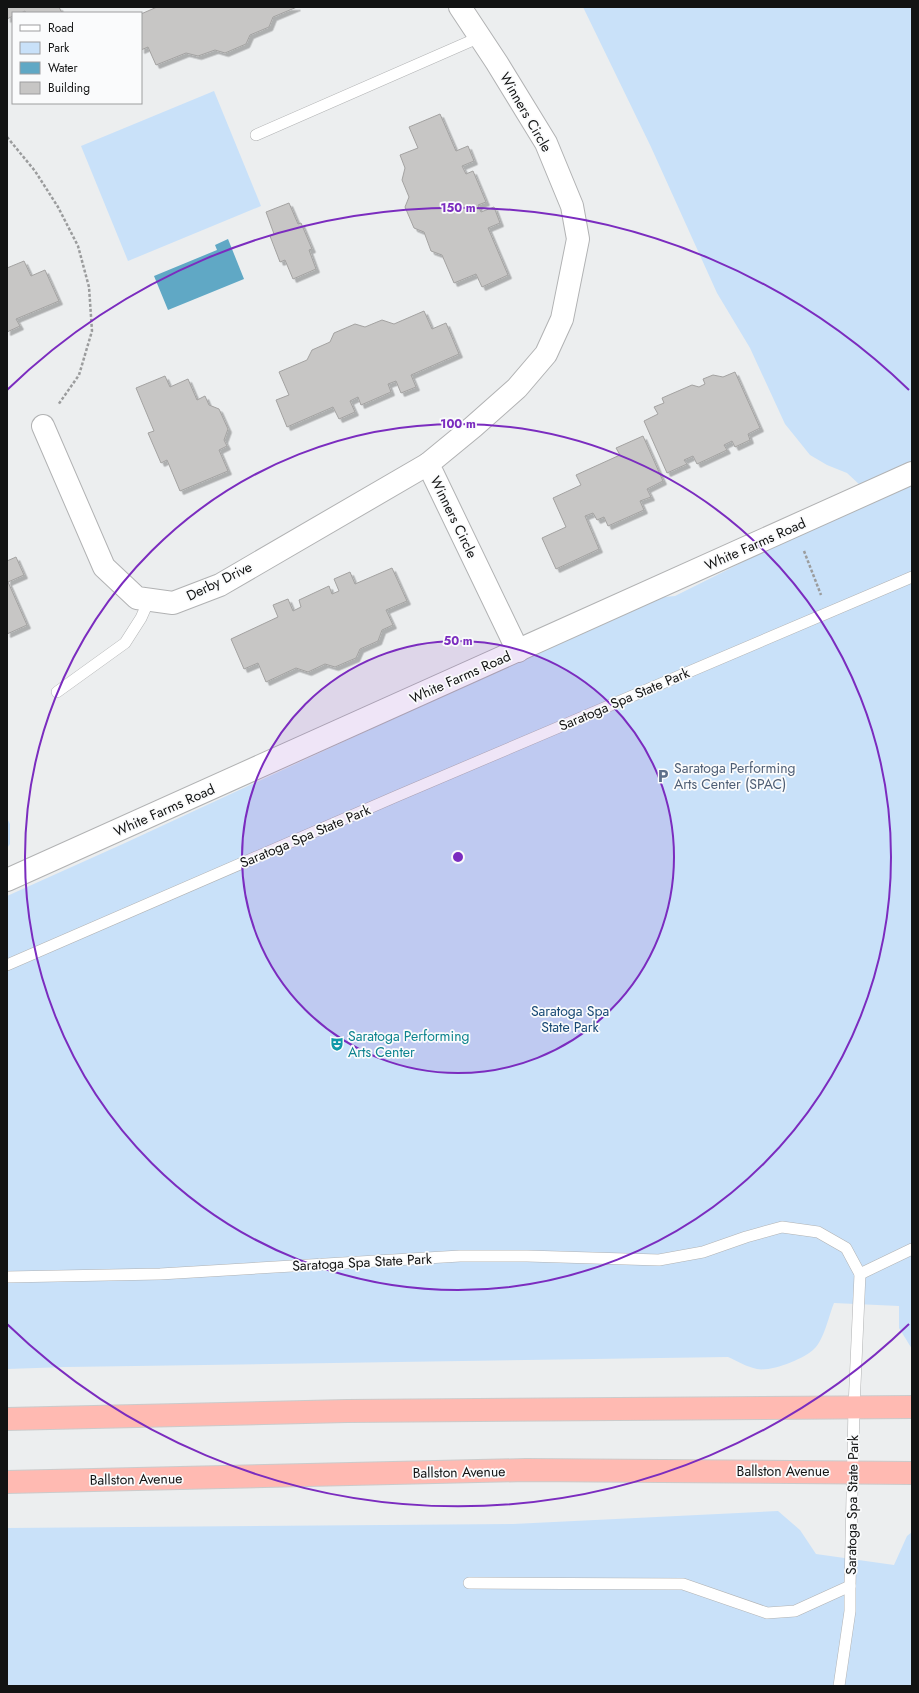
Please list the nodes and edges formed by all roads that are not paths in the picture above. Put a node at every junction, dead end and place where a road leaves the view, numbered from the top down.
1 (460, 7) edge
2 (480, 37) junction
3 (256, 135) dead end
4 (43, 426) road end
5 (428, 464) junction
6 (912, 473) edge
7 (912, 577) edge
8 (150, 600) junction
9 (518, 651) junction
10 (57, 692) dead end
11 (7, 880) edge
12 (7, 965) edge
13 (912, 1249) edge
14 (860, 1274) junction
15 (7, 1277) edge
16 (854, 1407) junction
17 (912, 1407) edge
18 (7, 1419) edge
19 (853, 1472) junction
20 (912, 1473) edge
21 (7, 1482) edge
22 (470, 1583) dead end
23 (850, 1586) junction
24 (839, 1686) edge

1 - 2 street, Winners Circle
2 - 3 lane
2 - 5 street, Winners Circle
4 - 8 street, Derby Drive
5 - 8 street, Derby Drive
5 - 9 street, Winners Circle
6 - 9 street, White Farms Road
7 - 12 lane, Saratoga Spa State Park
8 - 10 lane
9 - 11 street, White Farms Road
13 - 14 lane
14 - 15 lane, Saratoga Spa State Park
14 - 16 lane, Saratoga Spa State Park
16 - 17 highway
16 - 18 highway
16 - 19 lane, Saratoga Spa State Park
19 - 20 highway, Ballston Avenue
19 - 21 highway, Ballston Avenue
19 - 23 lane, Saratoga Spa State Park
22 - 23 lane, Saratoga Spa State Park
23 - 24 lane

